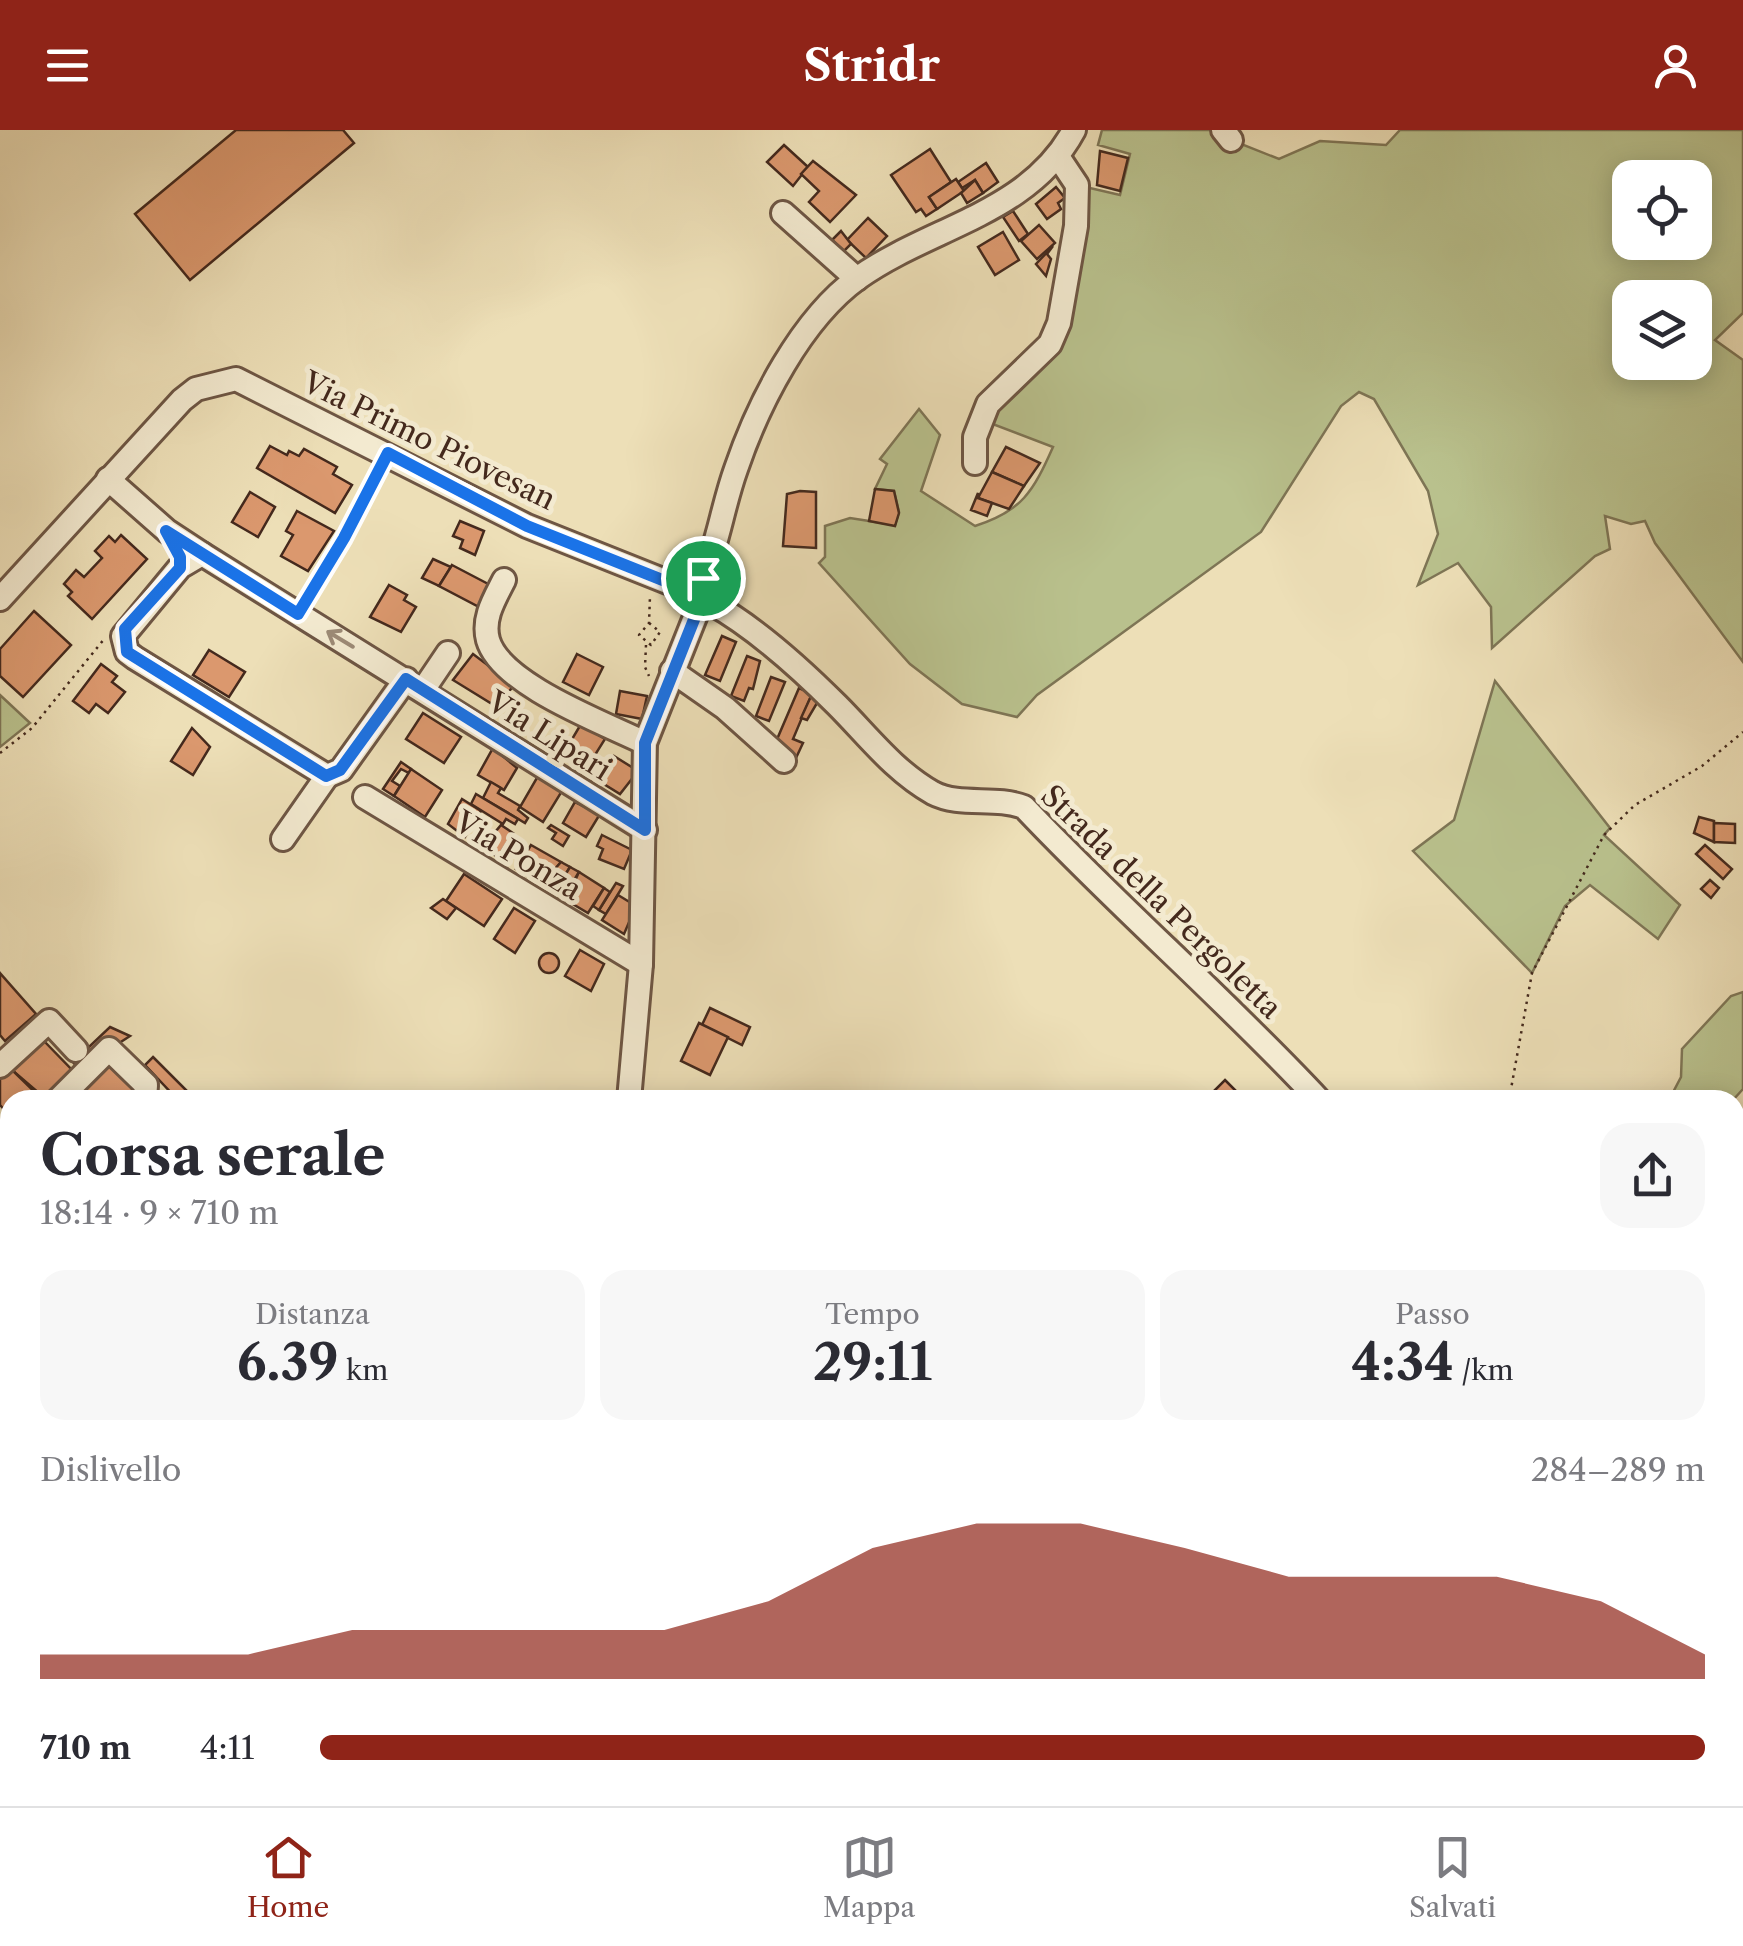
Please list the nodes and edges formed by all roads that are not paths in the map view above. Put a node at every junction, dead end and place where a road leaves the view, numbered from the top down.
1 (1074, 130) edge
2 (1059, 158) junction
3 (783, 213) dead end
4 (857, 279) junction
5 (976, 463) dead end
6 (108, 480) junction
7 (166, 531) junction
8 (202, 554) junction
9 (180, 568) junction
10 (703, 578) junction
11 (504, 580) dead end
12 (680, 587) junction
13 (0, 600) edge
14 (704, 607) junction
15 (448, 653) dead end
16 (669, 680) junction
17 (414, 684) junction
18 (645, 743) junction
19 (784, 761) dead end
20 (326, 776) junction
21 (364, 797) dead end
22 (645, 830) junction
23 (284, 839) dead end
24 (641, 964) junction
25 (0, 1043) edge
26 (76, 1050) dead end
27 (0, 1052) edge
28 (0, 1066) edge
29 (68, 1090) edge
30 (146, 1090) edge
31 (630, 1090) edge
32 (1310, 1090) edge

1 - 2 street
2 - 4 street
2 - 5 street
3 - 4 street
4 - 10 street
6 - 7 street, Via Lipari
6 - 12 street, Via Primo Piovesan
6 - 13 street, Via Primo Piovesan
7 - 8 street, Via Lipari
7 - 9 street
8 - 9 street
17 -> 8 street, Via Lipari
9 - 20 street
10 - 12 street
10 - 14 street
11 - 18 street
12 - 14 street
14 - 16 street
14 - 32 street, Strada della Pergoletta
15 - 17 street
16 - 18 street
16 - 19 street
17 - 20 street
17 - 22 street, Via Lipari
18 - 22 street
20 - 23 street
21 - 24 street, Via Ponza
22 - 24 street
24 - 31 street
25 - 27 street
26 - 28 street
29 - 30 street

